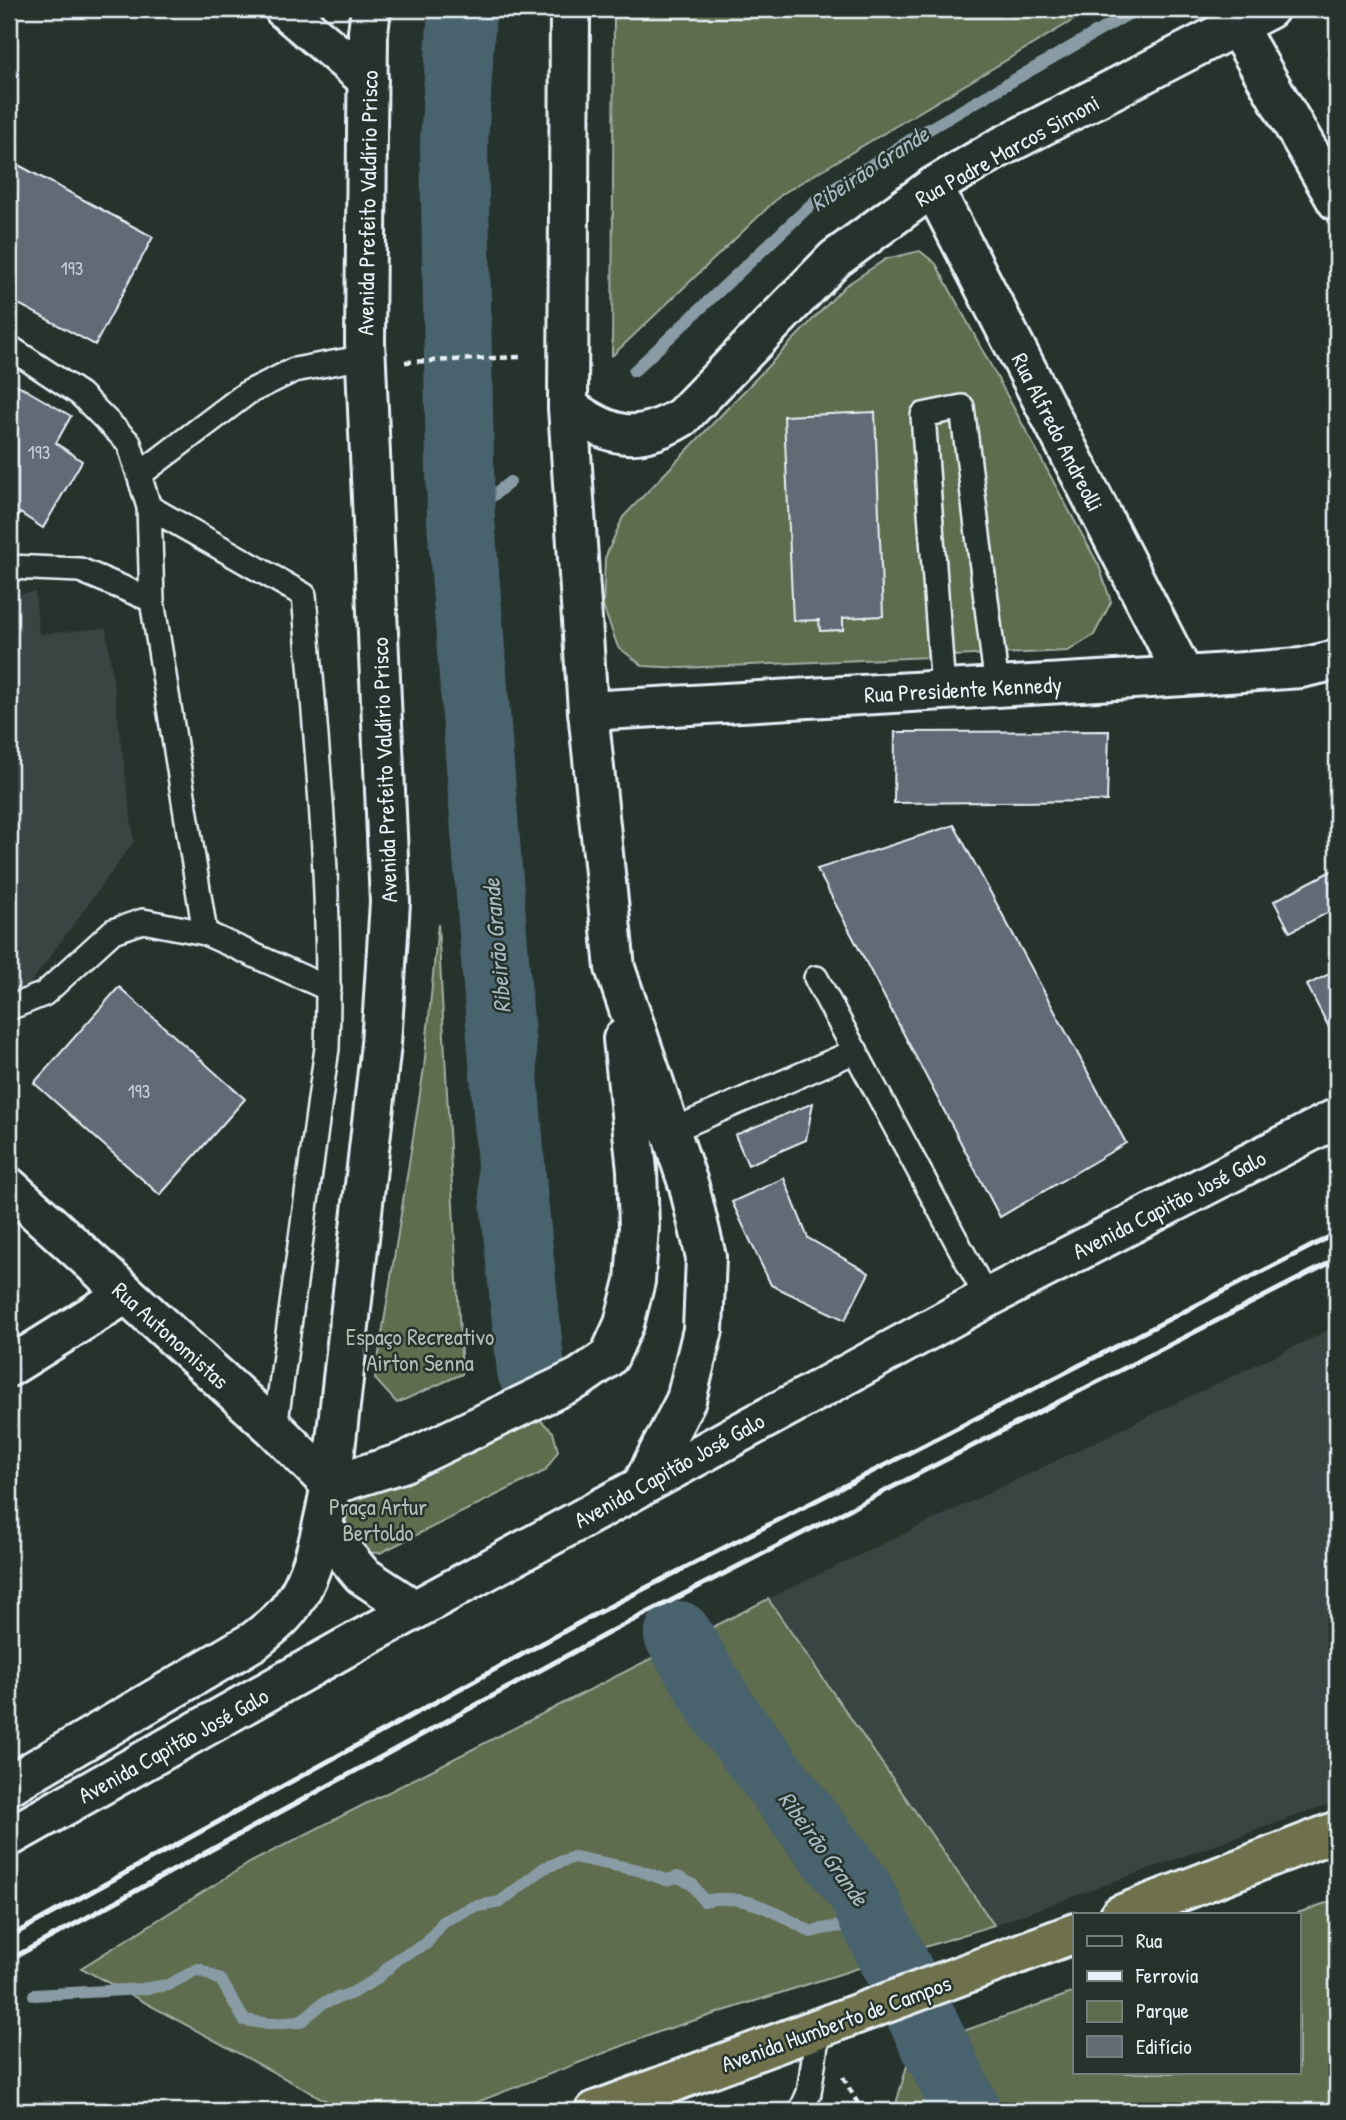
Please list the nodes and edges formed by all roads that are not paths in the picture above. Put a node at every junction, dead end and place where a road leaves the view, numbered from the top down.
1 (284, 9) edge
2 (371, 9) edge
3 (570, 9) edge
4 (1253, 18) edge
5 (368, 80) junction
6 (933, 187) junction
7 (1337, 201) edge
8 (9, 347) edge
9 (382, 359) junction
10 (568, 407) junction
11 (139, 475) junction
12 (149, 507) junction
13 (9, 567) edge
14 (152, 600) junction
15 (1337, 660) edge
16 (1184, 676) junction
17 (997, 687) junction
18 (943, 690) junction
19 (588, 710) junction
20 (205, 933) junction
21 (615, 968) junction
22 (816, 978) dead end
23 (329, 989) junction
24 (9, 1008) edge
25 (856, 1051) junction
26 (1337, 1118) edge
27 (671, 1131) junction
28 (9, 1187) edge
29 (126, 1294) junction
30 (987, 1298) junction
31 (9, 1367) edge
32 (275, 1429) junction
33 (336, 1434) junction
34 (402, 1463) junction
35 (331, 1485) junction
36 (642, 1485) junction
37 (323, 1527) junction
38 (415, 1609) junction
39 (9, 1785) edge
40 (1337, 1831) edge
41 (9, 1837) edge
42 (1125, 1913) edge
43 (1073, 1934) edge
44 (818, 2030) junction
45 (595, 2111) edge
46 (801, 2111) edge

1 - 5 main road
2 - 5 main road, Avenida Prefeito Valdírio Prisco
3 - 10 main road
4 - 6 main road, Rua Padre Marcos Simoni
4 - 7 main road
5 - 9 main road, Avenida Prefeito Valdírio Prisco
6 - 10 main road, Rua Padre Marcos Simoni
6 - 16 main road, Rua Alfredo Andreolli
8 - 11 lane
9 - 11 lane
9 - 33 main road, Avenida Prefeito Valdírio Prisco
10 - 19 main road
11 - 12 lane
12 - 14 lane
12 - 23 lane
13 - 14 lane
14 - 20 lane
15 - 16 main road, Rua Presidente Kennedy
16 - 17 main road, Rua Presidente Kennedy
17 - 18 main road, Rua Presidente Kennedy
17 - 18 lane
18 - 19 main road, Rua Presidente Kennedy
19 - 21 main road
20 - 23 lane
20 - 24 lane
21 - 27 main road
21 - 34 main road
22 - 25 lane
23 - 32 lane
25 - 27 lane
25 - 30 lane
26 - 30 main road, Avenida Capitão José Galo
27 - 36 main road
28 - 29 main road, Rua Autonomistas
29 - 31 main road
29 - 32 main road, Rua Autonomistas
30 - 36 main road, Avenida Capitão José Galo
32 - 35 main road, Rua Autonomistas
33 - 34 main road
33 - 35 main road, Avenida Prefeito Valdírio Prisco
34 - 35 main road
35 - 37 main road, Avenida Prefeito Valdírio Prisco
36 - 38 main road, Avenida Capitão José Galo
37 - 38 main road
37 - 39 main road, Avenida Capitão José Galo
38 - 41 main road, Avenida Capitão José Galo
40 - 42 highway
43 - 44 highway, Avenida Humberto de Campos
44 - 45 highway, Avenida Humberto de Campos
44 - 46 lane

